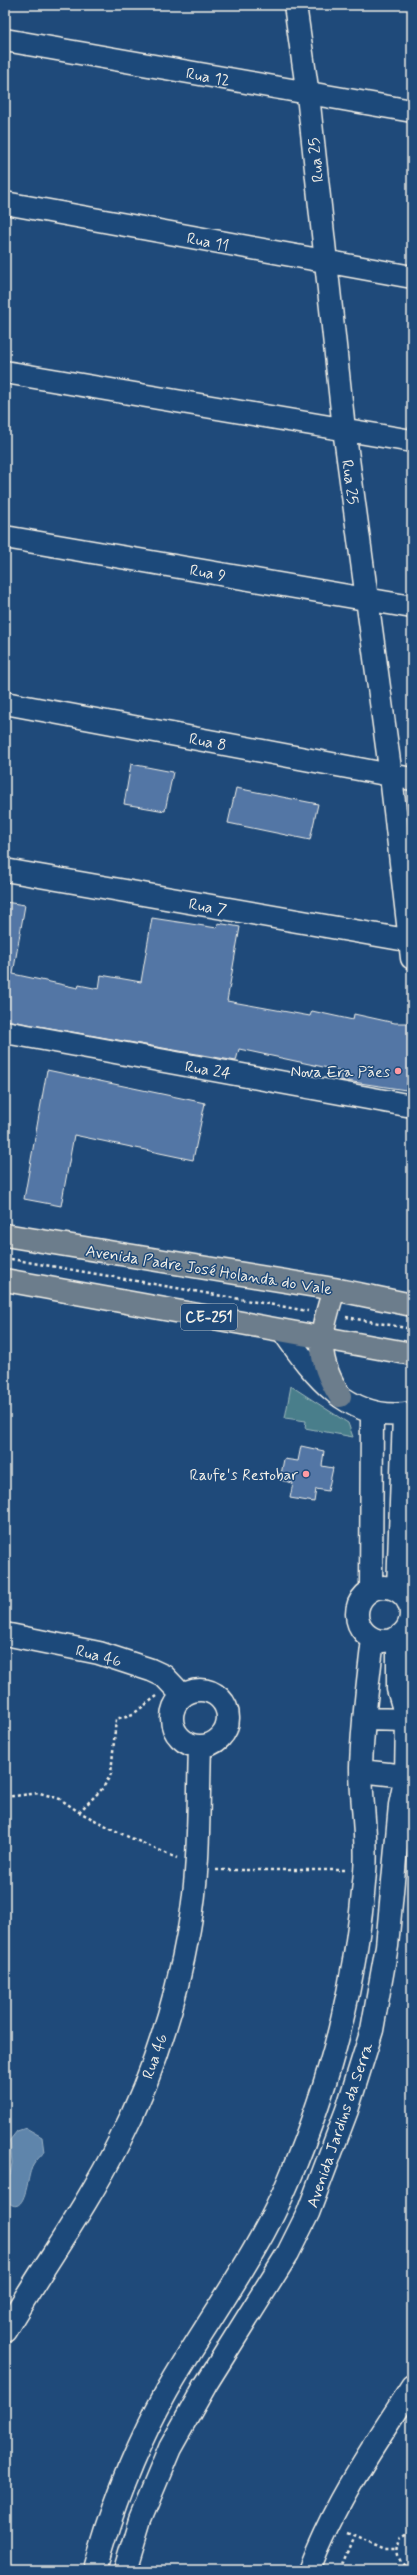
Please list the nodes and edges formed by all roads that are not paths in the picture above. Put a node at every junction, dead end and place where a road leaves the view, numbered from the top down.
1 (295, 5) edge
2 (5, 40) edge
3 (308, 94) junction
4 (412, 111) edge
5 (5, 203) edge
6 (325, 263) junction
7 (412, 277) edge
8 (5, 372) edge
9 (344, 429) junction
10 (412, 441) edge
11 (5, 537) edge
12 (367, 600) junction
13 (412, 607) edge
14 (5, 703) edge
15 (391, 776) junction
16 (412, 779) edge
17 (5, 870) edge
18 (411, 947) edge
19 (5, 1032) edge
20 (412, 1106) edge
21 (5, 1235) edge
22 (5, 1280) edge
23 (334, 1289) junction
24 (412, 1305) edge
25 (283, 1331) junction
26 (322, 1339) junction
27 (412, 1354) edge
28 (340, 1396) junction
29 (372, 1413) junction
30 (408, 1414) edge
31 (371, 1590) junction
32 (398, 1591) junction
33 (406, 1628) edge
34 (5, 1634) edge
35 (372, 1640) junction
36 (178, 1690) junction
37 (364, 1719) junction
38 (407, 1720) junction
39 (200, 1746) junction
40 (361, 1771) junction
41 (406, 1776) junction
42 (260, 2239) junction
43 (288, 2253) junction
44 (5, 2331) edge
45 (412, 2387) edge
46 (95, 2570) edge
47 (125, 2570) edge
48 (310, 2570) edge

1 - 3 street, Rua 25
2 - 3 street, Rua 12
3 - 4 street, Rua 12
3 - 6 street, Rua 25
5 - 6 street, Rua 11
6 - 7 street, Rua 11
6 - 9 street, Rua 25
8 - 9 street
9 - 10 street
9 - 12 street, Rua 25
11 - 12 street, Rua 9
12 - 13 street, Rua 9
12 - 15 street, Rua 25
14 - 15 street, Rua 8
15 - 16 street, Rua 8
15 - 18 street, Rua 25
17 - 18 street, Rua 7
19 - 20 street, Rua 24
21 - 23 main road, Avenida Padre José Holanda do Vale
22 - 25 main road, CE-251
23 - 24 main road, Avenida Padre José Holanda do Vale
23 - 26 main road
25 - 26 main road, CE-251
25 - 28 street
26 - 27 main road, CE-251
26 - 28 main road
28 - 29 street
29 - 30 street
29 - 31 street
30 - 32 street
31 - 32 street
31 - 35 street
32 - 33 street
33 - 35 street
33 - 38 street, Avenida Jardins da Serra
34 - 36 street, Rua 46
35 - 37 street, Avenida Jardins da Serra
36 - 39 street
36 - 39 street
37 - 38 street
37 - 40 street, Avenida Jardins da Serra
38 - 41 street, Avenida Jardins da Serra
39 - 44 street, Rua 46
40 - 41 street
40 - 42 street, Avenida Jardins da Serra
41 - 43 street, Avenida Jardins da Serra
42 - 43 street
42 - 46 street, Avenida Jardins da Serra
43 - 47 street, Avenida Jardins da Serra
45 - 48 street

